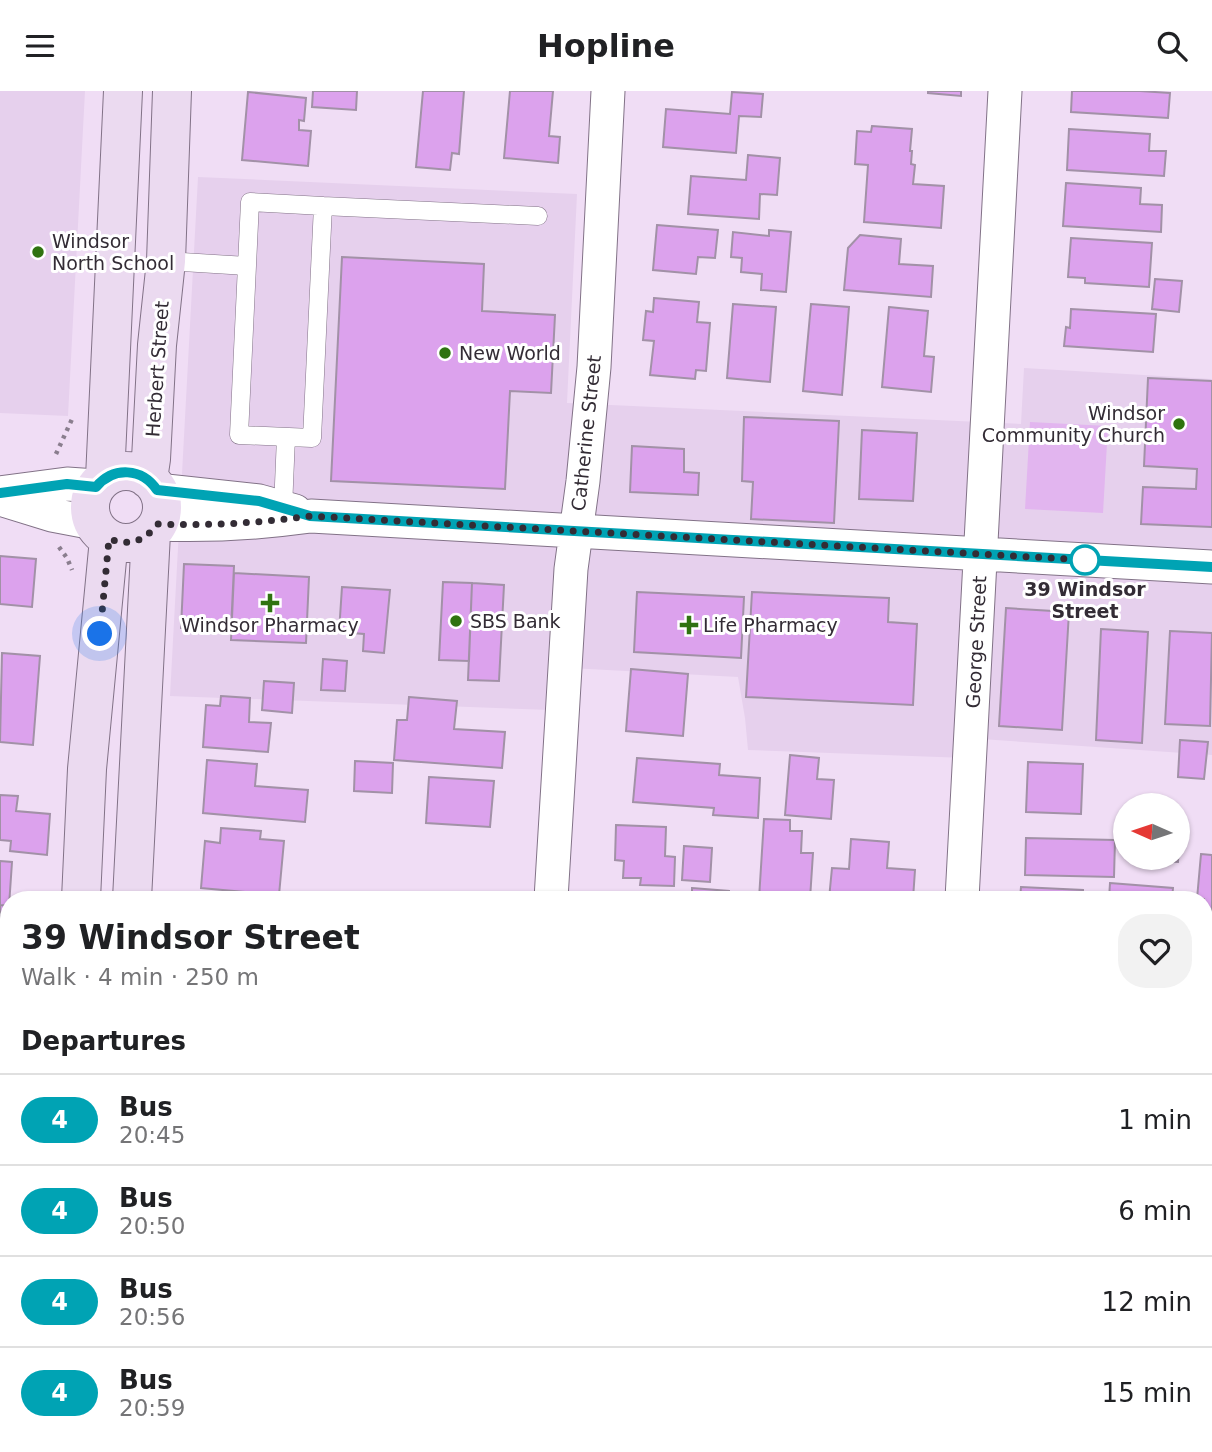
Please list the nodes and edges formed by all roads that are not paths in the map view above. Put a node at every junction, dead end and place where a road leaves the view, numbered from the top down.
1 (122, 91) edge
2 (172, 91) edge
3 (608, 91) edge
4 (1005, 91) edge
5 (323, 206) junction
6 (538, 216) dead end
7 (166, 261) junction
8 (247, 266) junction
9 (286, 437) junction
10 (0, 493) edge
11 (0, 499) edge
12 (153, 506) junction
13 (101, 507) junction
14 (297, 512) junction
15 (576, 530) junction
16 (980, 554) junction
17 (1212, 567) edge
18 (81, 891) edge
19 (132, 891) edge
20 (551, 891) edge
21 (962, 891) edge

1 - 13 street
2 - 7 street, Herbert Street
3 - 15 street, Catherine Street
4 - 16 street, George Street
5 - 6 lane
5 - 8 lane
5 - 9 lane
7 - 8 lane
7 - 12 street, Herbert Street
8 - 9 lane
9 - 14 lane
10 - 13 street
11 - 13 street
12 - 13 street
12 - 13 street
12 - 14 street
12 - 19 street, Herbert Street
13 - 18 street
14 - 15 street
15 - 16 street
15 - 20 street, Catherine Street
16 - 17 street
16 - 21 street, George Street

